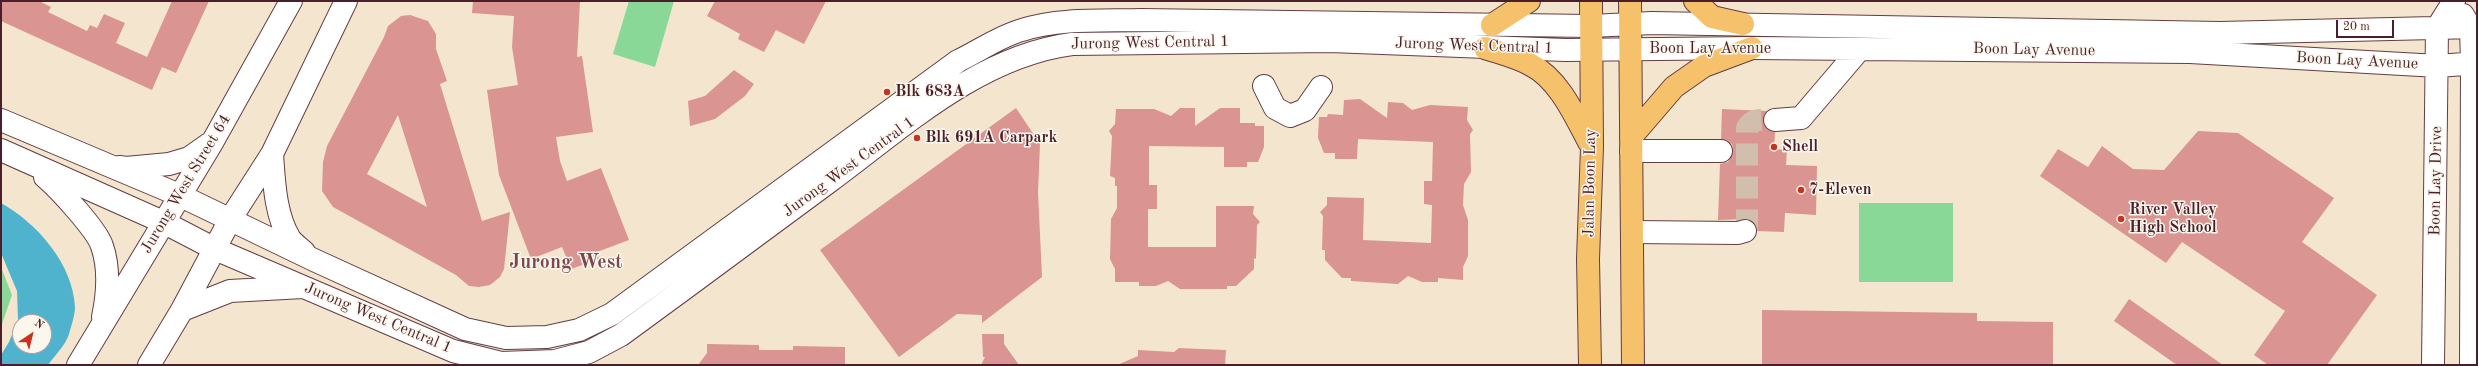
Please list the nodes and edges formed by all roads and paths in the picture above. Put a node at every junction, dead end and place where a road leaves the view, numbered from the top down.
1 (291, 1) edge
2 (346, 1) edge
3 (1529, 1) edge
4 (1591, 1) edge
5 (1630, 1) edge
6 (1695, 1) edge
7 (2454, 2) edge
8 (1630, 23) junction
9 (1743, 24) junction
10 (1492, 25) junction
11 (1590, 26) junction
12 (2474, 27) edge
13 (2437, 28) junction
14 (1485, 48) junction
15 (1752, 48) junction
16 (1630, 49) junction
17 (1590, 50) junction
18 (1860, 50) junction
19 (2475, 63) edge
20 (2438, 66) junction
21 (1264, 86) dead end
22 (1321, 86) dead end
23 (1, 120) edge
24 (1775, 120) tunnel mouth
25 (213, 141) junction
26 (1631, 144) junction
27 (1592, 147) junction
28 (1, 150) edge
29 (1721, 150) dead end
30 (272, 154) junction
31 (29, 164) junction
32 (104, 164) junction
33 (179, 195) junction
34 (231, 218) junction
35 (163, 222) junction
36 (1745, 231) dead end
37 (1632, 232) junction
38 (215, 249) junction
39 (314, 260) junction
40 (306, 286) junction
41 (182, 310) junction
42 (100, 330) junction
43 (78, 365) edge
44 (149, 365) edge
45 (1590, 365) edge
46 (1633, 365) edge
47 (2433, 365) edge
48 (2471, 365) edge

1 - 25 street, Jurong West Street 64
2 - 30 street
3 - 10 main road
4 - 11 main road, Jalan Boon Lay
5 - 8 main road
6 - 9 main road
7 - 12 street
7 - 13 street
8 - 9 street, Boon Lay Avenue
8 - 11 street, Boon Lay Avenue
8 - 16 main road
9 - 13 street, Boon Lay Avenue
10 - 11 street, Jurong West Central 1
10 - 39 street, Jurong West Central 1
11 - 17 main road, Jalan Boon Lay
12 - 13 street, Boon Lay Avenue
12 - 19 street
13 - 20 street, Boon Lay Drive
14 - 17 street, Jurong West Central 1
14 - 27 main road
14 - 40 street, Jurong West Central 1
15 - 16 street, Boon Lay Avenue
15 - 18 street, Boon Lay Avenue
15 - 26 main road
16 - 17 street, Boon Lay Avenue
16 - 26 main road
17 - 27 main road, Jalan Boon Lay
18 - 20 street, Boon Lay Avenue
18 - 24 street
19 - 20 street, Boon Lay Avenue
19 - 48 street
20 - 47 street, Boon Lay Drive
21 - 22 street
23 - 32 street
25 - 32 street
25 - 33 street, Jurong West Street 64
26 - 29 street
26 - 37 main road
27 - 45 main road, Jalan Boon Lay
28 - 31 street
30 - 34 street
30 - 39 street
31 - 35 street, Jurong West Central 1
31 - 42 street
32 - 33 street, Jurong West Central 1
33 - 34 street, Jurong West Central 1
33 - 35 street, Jurong West Street 64
34 - 38 street
34 - 39 street, Jurong West Central 1
35 - 38 street, Jurong West Central 1
35 - 42 street, Jurong West Street 64
36 - 37 street
37 - 46 main road
38 - 40 street, Jurong West Central 1
38 - 41 street
40 - 41 street
41 - 44 street
42 - 43 street, Jurong West Street 64

